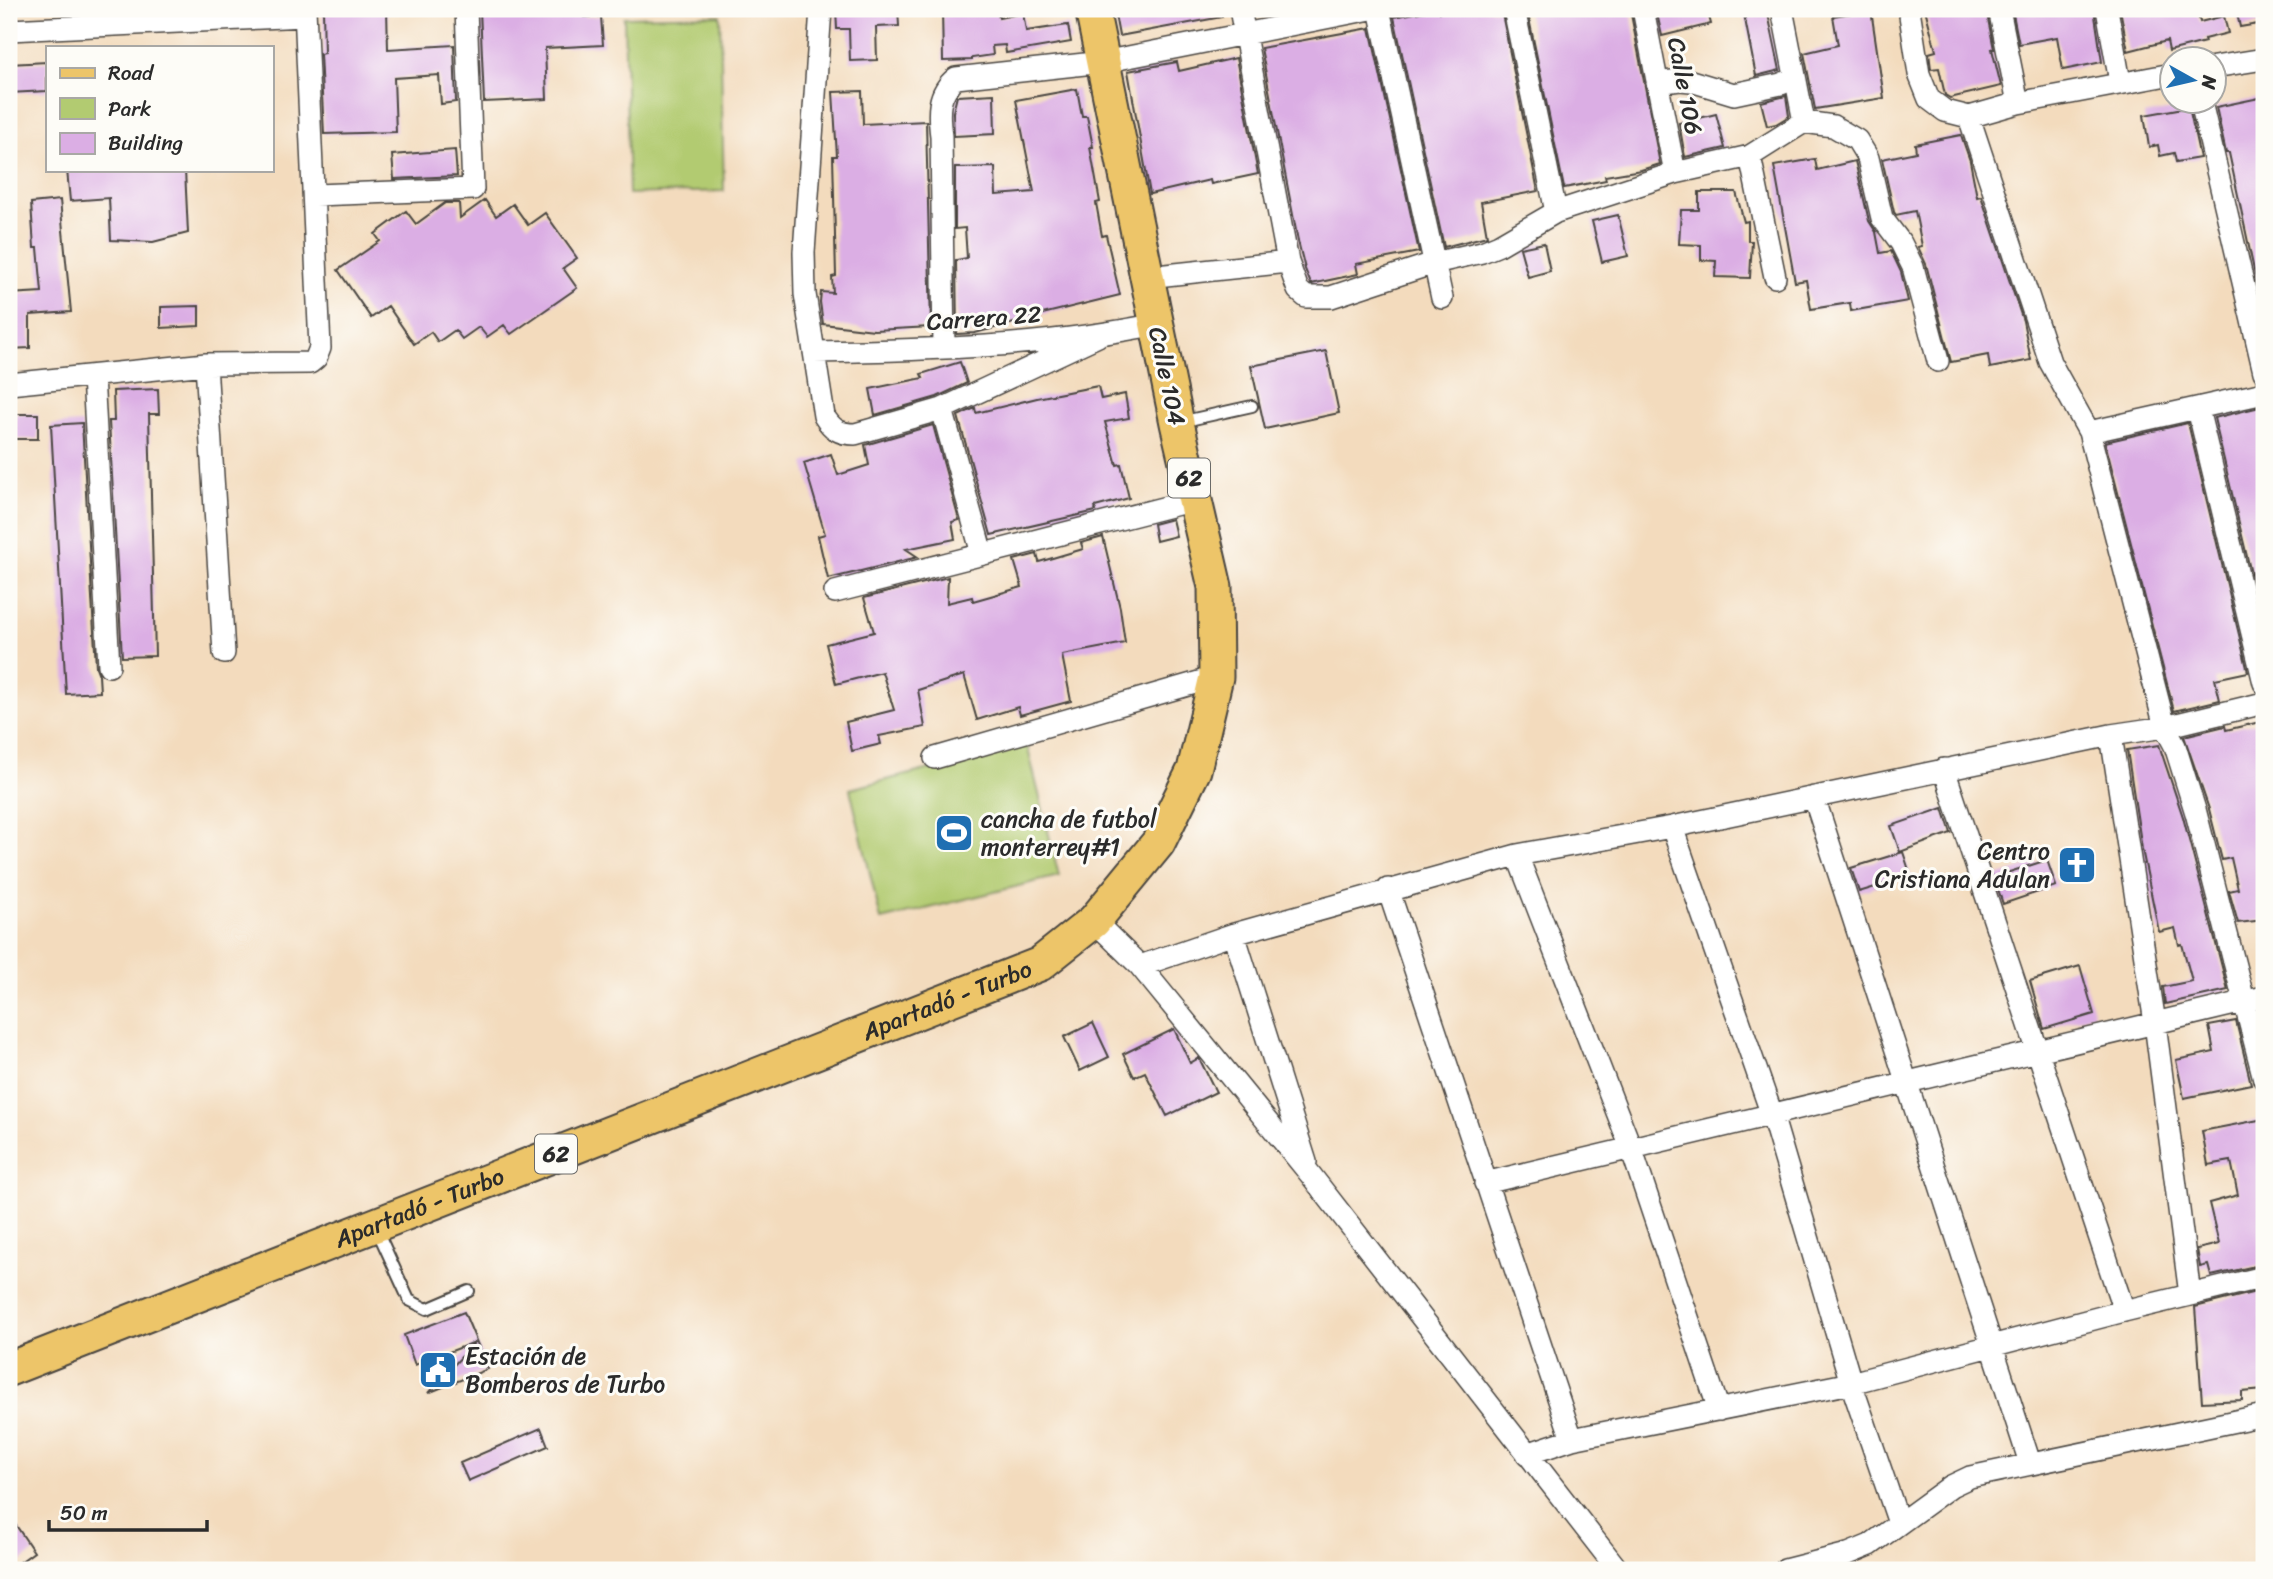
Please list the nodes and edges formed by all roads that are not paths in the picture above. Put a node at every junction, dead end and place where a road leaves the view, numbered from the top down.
1 (466, 9) edge
2 (821, 9) edge
3 (1092, 9) edge
4 (1240, 9) edge
5 (1371, 9) edge
6 (1379, 9) edge
7 (1514, 9) edge
8 (1643, 9) edge
9 (1782, 9) edge
10 (1909, 9) edge
11 (1999, 9) edge
12 (2107, 9) edge
13 (305, 12) edge
14 (9, 30) edge
15 (1245, 34) junction
16 (2264, 59) edge
17 (1103, 62) junction
18 (2228, 65) edge
19 (2158, 76) edge
20 (1795, 78) junction
21 (2120, 82) junction
22 (1657, 83) junction
23 (2018, 103) junction
24 (2204, 116) edge
25 (1969, 117) junction
26 (1804, 122) junction
27 (1750, 156) junction
28 (1675, 173) junction
29 (315, 195) junction
30 (1556, 212) junction
31 (1288, 262) junction
32 (1434, 263) junction
33 (1775, 276) dead end
34 (1147, 277) junction
35 (1442, 299) dead end
36 (1157, 324) junction
37 (1098, 336) junction
38 (944, 348) junction
39 (814, 352) junction
40 (1938, 361) dead end
41 (206, 364) junction
42 (2264, 372) edge
43 (93, 376) junction
44 (9, 383) edge
45 (2264, 393) edge
46 (1252, 406) dead end
47 (942, 409) junction
48 (2198, 409) junction
49 (1177, 423) junction
50 (2089, 432) junction
51 (1194, 500) junction
52 (982, 554) junction
53 (835, 592) dead end
54 (224, 653) dead end
55 (109, 666) dead end
56 (1216, 677) junction
57 (2264, 683) edge
58 (2264, 703) edge
59 (2165, 727) junction
60 (2111, 735) junction
61 (935, 758) dead end
62 (1944, 769) junction
63 (1814, 797) junction
64 (1672, 827) junction
65 (1517, 855) junction
66 (1388, 889) junction
67 (1094, 921) junction
68 (1234, 934) junction
69 (1140, 966) junction
70 (2255, 999) edge
71 (2155, 1023) junction
72 (2039, 1051) junction
73 (2264, 1079) edge
74 (1908, 1082) junction
75 (1772, 1115) junction
76 (1632, 1148) junction
77 (1310, 1174) junction
78 (1485, 1183) junction
79 (375, 1225) junction
80 (2264, 1276) edge
81 (469, 1291) dead end
82 (2190, 1295) junction
83 (2124, 1311) junction
84 (1993, 1346) junction
85 (9, 1369) edge
86 (1851, 1383) junction
87 (1719, 1410) junction
88 (2264, 1415) edge
89 (1572, 1438) junction
90 (1527, 1454) junction
91 (2030, 1462) junction
92 (1899, 1523) junction
93 (1618, 1570) edge
94 (1785, 1570) edge

1 - 29 street
2 - 39 street
3 - 17 main road, Calle 104 / 62
4 - 15 street
5 - 15 street
6 - 32 street
7 - 30 street
8 - 22 street, Calle 106
9 - 20 street
10 - 25 street
11 - 23 street
12 - 21 street
13 - 14 street
13 - 29 street
15 - 17 street
15 - 31 street
16 - 18 street
17 - 34 main road, Calle 104 / 62
17 - 38 street
19 - 21 street
20 - 22 street
20 - 26 street
21 - 23 street
22 - 28 street, Calle 106
23 - 25 street
24 - 42 street
25 - 50 street
26 - 27 street
26 - 40 street
27 - 28 street
27 - 33 street
28 - 30 street
29 - 41 street
30 - 32 street
31 - 32 street
31 - 34 street
32 - 35 street
34 - 36 main road, Calle 104 / 62
36 - 37 street, Carrera 22
36 - 49 main road, Calle 104 / 62
37 - 38 street, Carrera 22
37 - 47 street
38 - 39 street, Carrera 22
39 - 47 street
41 - 43 street
41 - 54 street
43 - 44 street
43 - 55 street
45 - 48 street
46 - 49 lane
47 - 52 street
48 - 50 street
48 - 57 street
49 - 51 main road, Calle 104 / 62
50 - 59 street
51 - 52 street
51 - 56 main road, Calle 104 / 62
52 - 53 street
56 - 61 street
56 - 67 main road, Calle 104 / 62
58 - 59 street
59 - 60 street
59 - 70 street
60 - 62 street
60 - 71 street
62 - 63 street
62 - 72 street
63 - 64 street
63 - 74 street
64 - 65 street
64 - 75 street
65 - 66 street
65 - 76 street
66 - 68 street
66 - 78 street
67 - 69 street
67 - 79 main road, Apartadó - Turbo / 62
68 - 69 street
68 - 77 street
69 - 77 street
70 - 71 street
70 - 73 street
71 - 72 street
71 - 82 street
72 - 74 street
72 - 83 street
74 - 75 street
74 - 84 street
75 - 76 street
75 - 86 street
76 - 78 street
76 - 87 street
77 - 90 street
78 - 89 street
79 - 81 lane
79 - 85 main road, Apartadó - Turbo / 62
80 - 82 street
82 - 83 street
83 - 84 street
84 - 86 street
84 - 91 street
86 - 87 street
86 - 92 street
87 - 89 street
88 - 91 street
89 - 90 street
90 - 93 street
91 - 92 street
92 - 94 street

